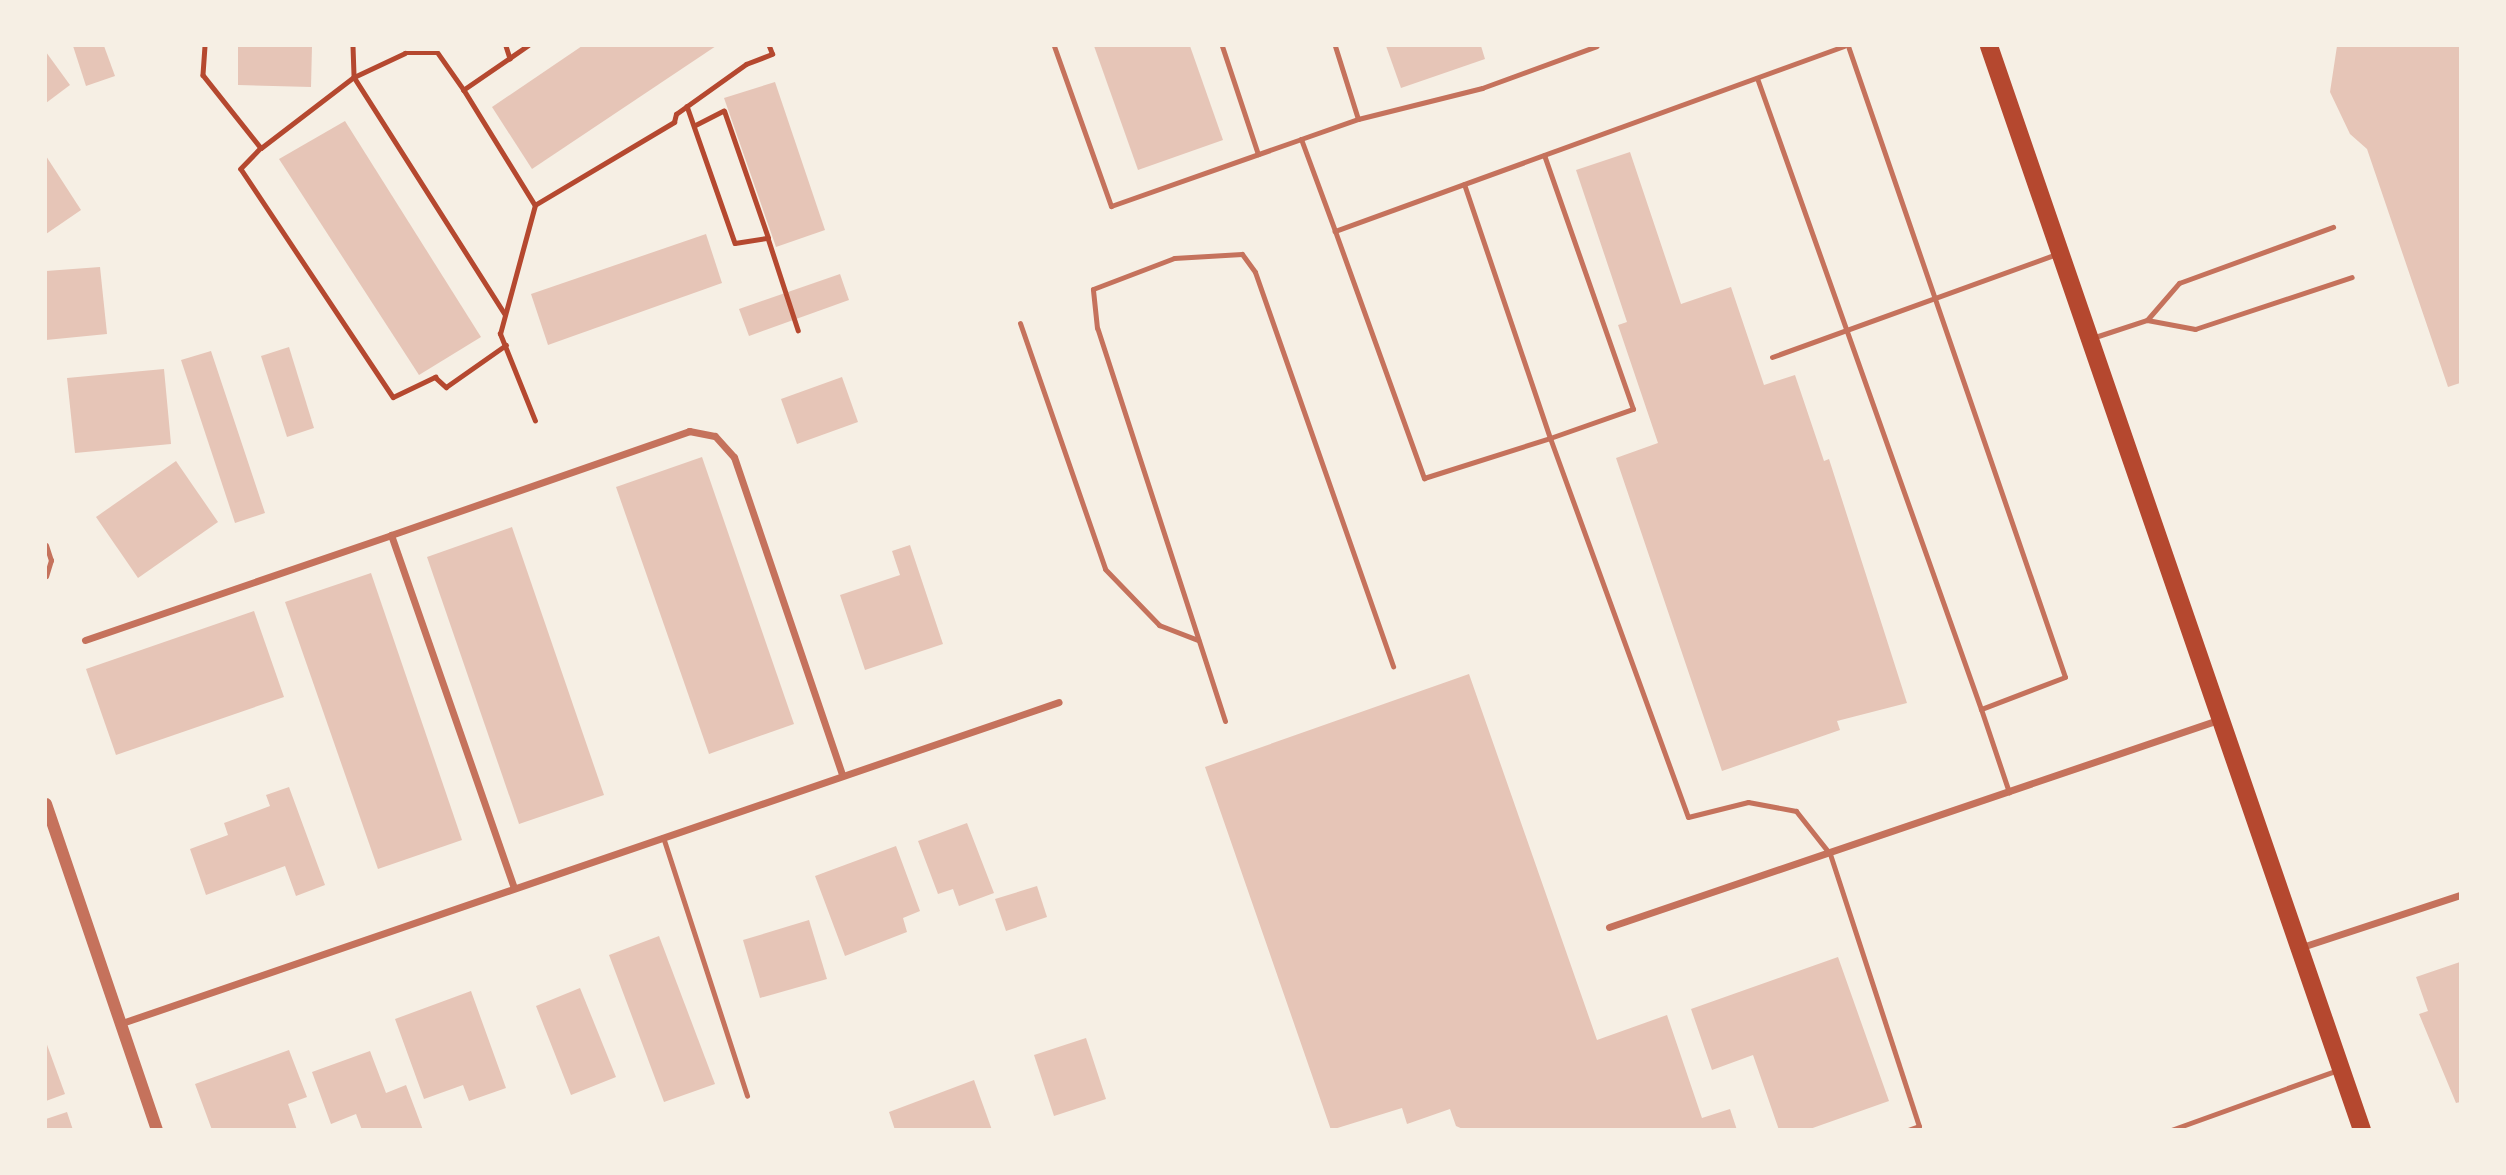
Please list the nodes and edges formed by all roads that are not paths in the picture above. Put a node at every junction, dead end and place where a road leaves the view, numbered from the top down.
1 (1054, 46) edge
2 (1222, 46) edge
3 (1335, 46) edge
4 (1597, 46) edge
5 (1846, 46) edge
6 (1989, 46) edge
7 (1757, 78) junction
8 (1358, 118) junction
9 (1301, 139) junction
10 (1258, 154) junction
11 (1544, 155) junction
12 (1464, 184) junction
13 (2333, 227) dead end
14 (1335, 231) junction
15 (2060, 253) junction
16 (2351, 277) dead end
17 (1934, 296) junction
18 (2147, 320) junction
19 (1020, 323) dead end
20 (1846, 329) junction
21 (2089, 340) junction
22 (1772, 357) dead end
23 (1550, 438) junction
24 (391, 535) junction
25 (46, 545) edge
26 (46, 576) edge
27 (85, 639) dead end
28 (1198, 640) junction
29 (1393, 667) dead end
30 (1059, 702) dead end
31 (1981, 709) junction
32 (2221, 719) junction
33 (1225, 721) dead end
34 (842, 775) junction
35 (2010, 792) junction
36 (46, 804) edge
37 (663, 837) junction
38 (1830, 854) junction
39 (514, 888) junction
40 (2460, 895) edge
41 (1609, 927) dead end
42 (2299, 948) junction
43 (122, 1024) junction
44 (2341, 1069) junction
45 (747, 1096) dead end
46 (1919, 1128) edge
47 (157, 1129) edge
48 (1908, 1129) edge
49 (2171, 1129) edge
50 (2362, 1129) edge

1 - 10 lane
2 - 10 lane
3 - 8 lane
4 - 8 lane
5 - 7 lane
5 - 17 lane
6 - 15 main road
7 - 11 lane
7 - 20 lane
8 - 9 lane
9 - 10 lane
9 - 14 lane
11 - 12 lane
11 - 23 lane
12 - 14 lane
12 - 23 lane
13 - 18 lane
14 - 23 lane
15 - 17 lane
15 - 21 main road
16 - 18 lane
17 - 20 lane
17 - 31 lane
18 - 21 lane
19 - 28 lane
20 - 22 lane
20 - 31 lane
21 - 32 main road
23 - 38 lane
24 - 27 street
24 - 34 street
24 - 39 street
25 - 26 lane
28 - 29 lane
28 - 33 lane
30 - 34 street
31 - 35 lane
32 - 35 street
32 - 42 main road
34 - 37 street
35 - 38 street
36 - 43 street
37 - 39 street
37 - 45 lane
38 - 41 street
38 - 46 lane
39 - 43 street
40 - 42 street
42 - 44 main road
43 - 47 street
44 - 49 lane
44 - 50 main road
46 - 48 lane

